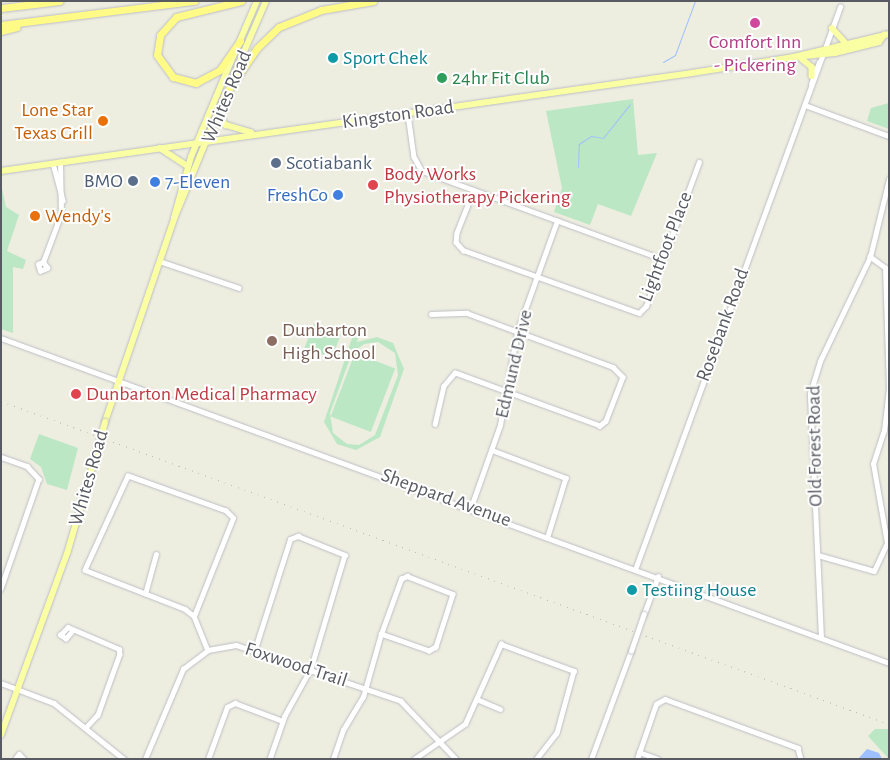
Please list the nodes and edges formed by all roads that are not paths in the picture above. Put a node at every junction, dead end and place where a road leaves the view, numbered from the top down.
1 (60, 1) edge
2 (195, 1) edge
3 (241, 1) edge
4 (257, 1) edge
5 (266, 1) edge
6 (373, 1) edge
7 (840, 6) dead end
8 (1, 8) edge
9 (44, 20) junction
10 (1, 25) edge
11 (832, 28) junction
12 (1, 31) edge
13 (886, 35) edge
14 (240, 41) junction
15 (845, 42) junction
16 (824, 48) junction
17 (794, 56) junction
18 (802, 59) junction
19 (821, 59) junction
20 (812, 76) junction
21 (812, 84) junction
22 (224, 96) junction
23 (805, 104) junction
24 (408, 114) junction
25 (218, 115) junction
26 (256, 133) junction
27 (889, 136) edge
28 (208, 141) junction
29 (197, 143) junction
30 (160, 148) junction
31 (60, 162) junction
32 (699, 162) dead end
33 (53, 163) junction
34 (188, 166) junction
35 (1, 171) edge
36 (889, 179) edge
37 (474, 190) junction
38 (62, 201) junction
39 (174, 219) junction
40 (557, 221) junction
41 (870, 257) junction
42 (663, 259) junction
43 (159, 261) junction
44 (39, 273) dead end
45 (537, 276) junction
46 (239, 288) dead end
47 (431, 314) dead end
48 (517, 332) junction
49 (1, 338) edge
50 (119, 379) junction
51 (506, 392) junction
52 (434, 424) dead end
53 (492, 450) junction
54 (1, 456) edge
55 (471, 507) junction
56 (548, 536) junction
57 (156, 554) dead end
58 (818, 555) junction
59 (636, 567) junction
60 (658, 576) junction
61 (1, 589) edge
62 (145, 594) junction
63 (194, 616) junction
64 (72, 632) dead end
65 (381, 634) junction
66 (821, 638) junction
67 (255, 649) junction
68 (208, 650) junction
69 (889, 663) edge
70 (311, 669) junction
71 (1, 683) edge
72 (18, 689) junction
73 (366, 689) junction
74 (479, 700) junction
75 (500, 709) dead end
76 (283, 721) junction
77 (86, 728) junction
78 (1, 735) edge
79 (440, 742) junction
80 (639, 752) junction
81 (15, 759) edge
82 (24, 759) edge
83 (124, 759) edge
84 (145, 759) edge
85 (208, 759) edge
86 (270, 759) edge
87 (333, 759) edge
88 (414, 759) edge
89 (456, 759) edge
90 (537, 759) edge
91 (591, 759) edge
92 (637, 759) edge
93 (658, 759) edge
94 (801, 759) edge

1 - 8 highway
2 - 9 highway
3 - 14 highway
4 - 14 main road, Whites Road
5 - 22 main road, Whites Road
6 - 22 highway
7 - 11 street, Rosebank Road
9 - 10 highway
9 - 12 highway
11 - 15 main road
11 - 16 street, Rosebank Road
13 - 15 main road, Kingston Road
13 - 19 main road, Kingston Road
14 - 29 main road, Whites Road
15 - 16 main road, Kingston Road
16 - 17 main road, Kingston Road
16 - 19 street, Rosebank Road
17 - 18 main road, Kingston Road
17 - 24 main road, Kingston Road
18 - 19 main road, Kingston Road
18 - 20 main road
19 - 20 street, Rosebank Road
19 - 21 street, Rosebank Road
20 - 21 street, Rosebank Road
21 - 23 street, Rosebank Road
22 - 25 main road, Whites Road
23 - 27 street
23 - 59 street, Rosebank Road
24 - 26 main road, Kingston Road
24 - 37 street
25 - 26 main road
25 - 28 main road, Whites Road
26 - 28 main road, Kingston Road
28 - 29 main road, Kingston Road
28 - 39 main road, Whites Road
29 - 30 main road, Kingston Road
29 - 34 main road, Whites Road
30 - 31 main road, Kingston Road
30 - 34 main road
31 - 33 main road, Kingston Road
31 - 38 street
32 - 42 street, Lightfoot Place
33 - 35 main road, Kingston Road
33 - 38 street
34 - 39 main road, Whites Road
36 - 41 street, Old Forest Road
37 - 40 street
37 - 45 street
38 - 44 street
39 - 43 main road, Whites Road
40 - 42 street
40 - 45 street, Edmund Drive
41 - 58 street, Old Forest Road
41 - 58 street
42 - 45 street, Lightfoot Place
43 - 46 street
43 - 50 main road, Whites Road
45 - 48 street, Edmund Drive
47 - 48 street
48 - 51 street, Edmund Drive
48 - 51 street
49 - 50 street, Sheppard Avenue
50 - 55 street, Sheppard Avenue
50 - 72 main road, Whites Road, bridge
51 - 52 street
51 - 53 street, Edmund Drive
53 - 55 street, Edmund Drive
53 - 56 street
54 - 61 street
55 - 56 street, Sheppard Avenue
56 - 59 street, Sheppard Avenue
57 - 62 street
58 - 66 street, Old Forest Road
59 - 60 street, Sheppard Avenue
60 - 66 street, Sheppard Avenue
60 - 91 street, bridge
62 - 63 street
62 - 63 street
63 - 68 street
64 - 77 street
65 - 65 street
65 - 73 street
66 - 69 street, Sheppard Avenue
67 - 68 street, Foxwood Trail
67 - 70 street, Foxwood Trail
67 - 70 street
68 - 84 street, Foxwood Trail
70 - 73 street, Foxwood Trail
70 - 76 street
71 - 72 street
72 - 77 street
72 - 78 main road, Whites Road
73 - 79 street, Foxwood Trail
73 - 87 street
74 - 75 street
74 - 79 street
74 - 90 street
76 - 85 street
76 - 86 street
77 - 83 street
79 - 88 street
79 - 89 street, Foxwood Trail
80 - 92 street
80 - 93 street
80 - 94 street
81 - 82 street

